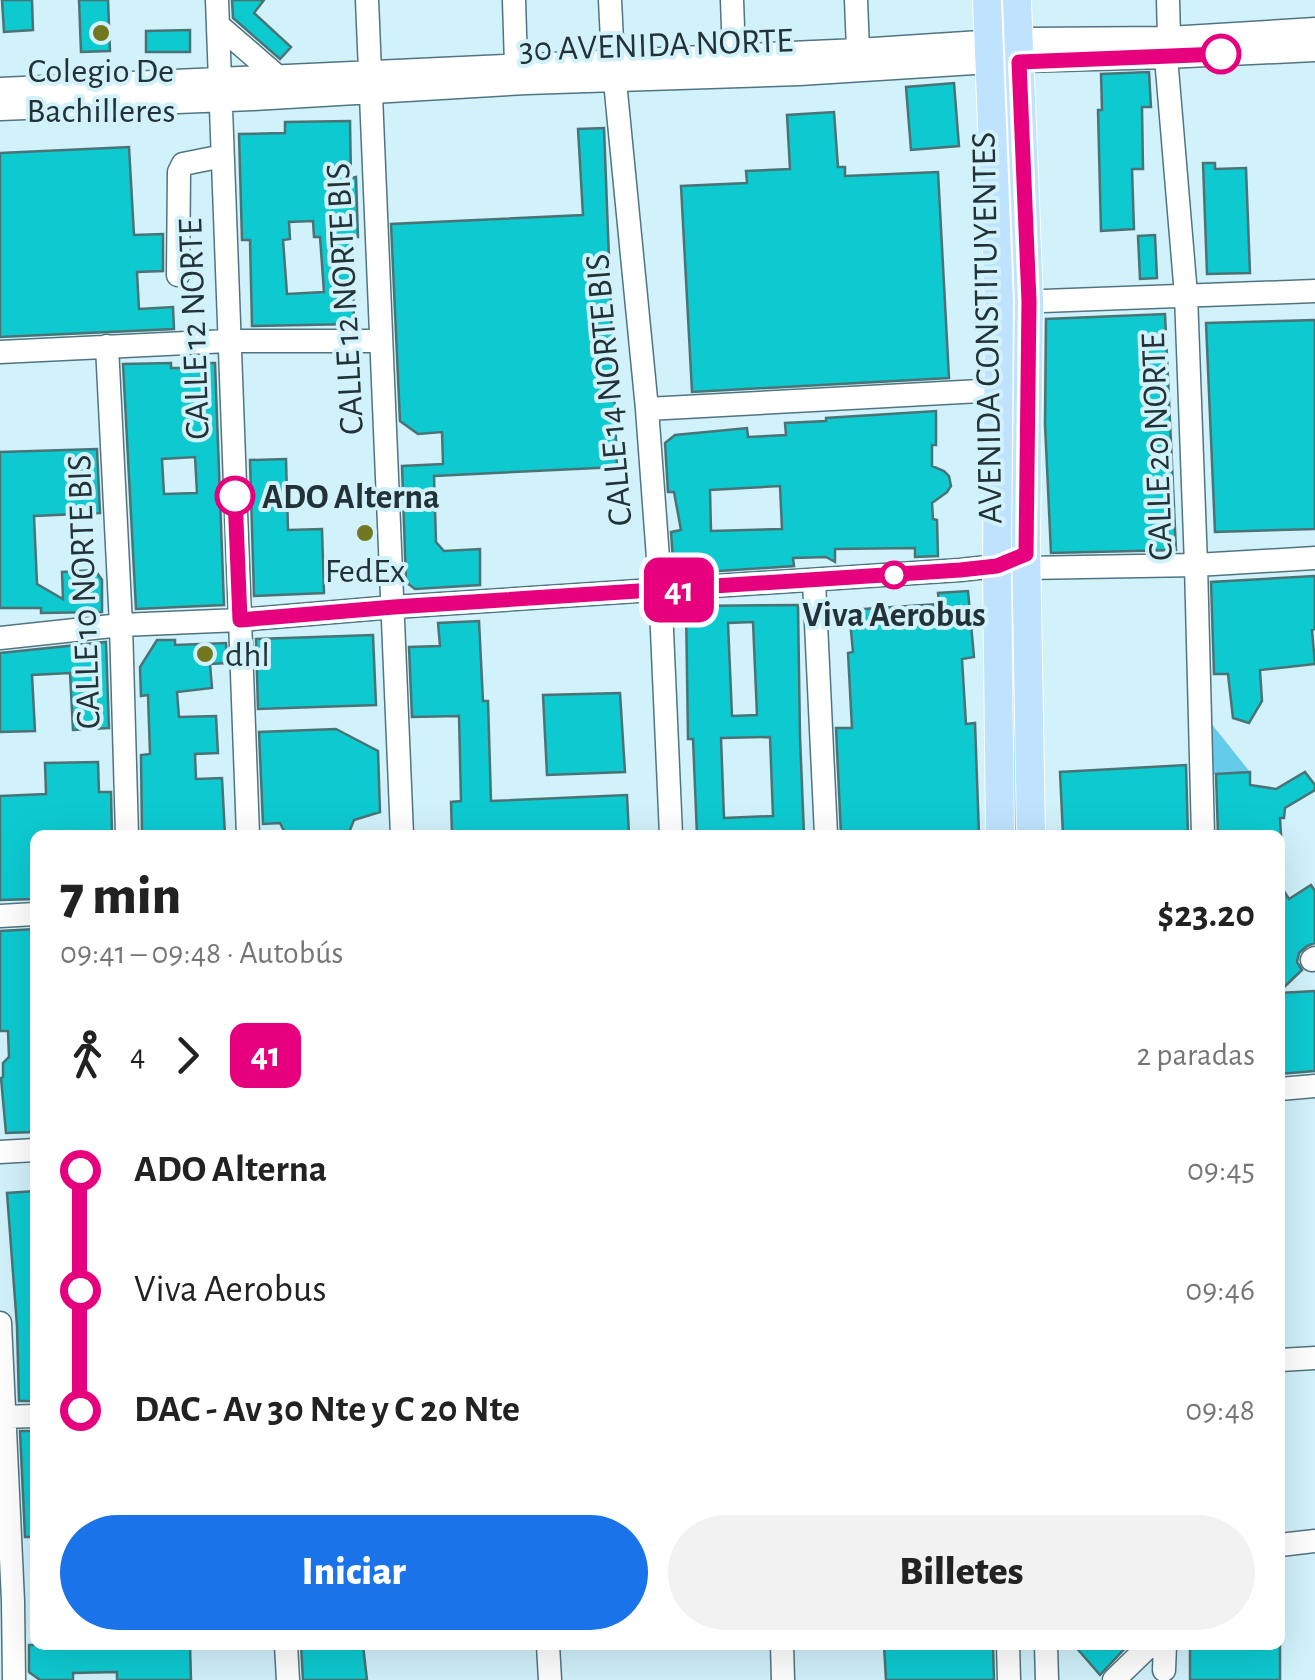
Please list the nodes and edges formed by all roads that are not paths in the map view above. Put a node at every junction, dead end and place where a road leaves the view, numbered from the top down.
1 (217, 0) edge
2 (367, 0) edge
3 (514, 0) edge
4 (610, 0) edge
5 (732, 0) edge
6 (856, 0) edge
7 (987, 0) edge
8 (1017, 0) edge
9 (1168, 0) edge
10 (218, 25) junction
11 (1315, 29) edge
12 (1168, 48) junction
13 (858, 50) junction
14 (1315, 50) edge
15 (1019, 51) junction
16 (989, 52) junction
17 (734, 54) junction
18 (516, 65) junction
19 (614, 70) junction
20 (277, 76) junction
21 (369, 82) junction
22 (0, 89) edge
23 (220, 90) junction
24 (0, 110) edge
25 (222, 159) junction
26 (178, 275) dead end
27 (1315, 291) edge
28 (1186, 295) junction
29 (1029, 301) junction
30 (999, 304) junction
31 (380, 340) junction
32 (228, 341) junction
33 (107, 346) junction
34 (0, 352) edge
35 (999, 390) junction
36 (647, 409) junction
37 (1315, 558) edge
38 (1026, 561) junction
39 (1196, 565) junction
40 (997, 572) junction
41 (814, 581) junction
42 (660, 591) junction
43 (394, 607) junction
44 (240, 620) junction
45 (121, 625) junction
46 (0, 638) edge
47 (128, 830) edge
48 (248, 830) edge
49 (402, 830) edge
50 (671, 830) edge
51 (826, 830) edge
52 (1000, 830) edge
53 (1032, 830) edge
54 (1202, 830) edge
55 (30, 914) edge
56 (0, 916) edge
57 (1315, 1086) edge
58 (1285, 1089) edge
59 (30, 1150) edge
60 (0, 1152) edge
61 (0, 1323) edge
62 (1315, 1358) edge
63 (1285, 1360) edge
64 (3, 1416) edge
65 (30, 1416) edge
66 (1315, 1541) edge
67 (1285, 1544) edge
68 (24, 1601) edge
69 (286, 1650) edge
70 (548, 1650) edge
71 (782, 1650) edge
72 (1008, 1650) edge
73 (1046, 1650) edge
74 (1145, 1650) edge
75 (1165, 1650) edge
76 (1164, 1670) dead end
77 (14, 1680) edge
78 (288, 1680) edge
79 (550, 1680) edge
80 (784, 1680) edge
81 (1009, 1680) edge
82 (1047, 1680) edge
83 (1114, 1680) edge

1 - 10 street, CALLE 12 NORTE
2 - 21 street, CALLE 12 NORTE BIS
3 - 18 street
4 - 19 street, CALLE 14 NORTE BIS
5 - 17 street
6 - 13 street
7 - 16 main road, AVENIDA CONSTITUYENTES
8 - 15 main road, AVENIDA CONSTITUYENTES
9 - 12 street, CALLE 20 NORTE
10 - 20 street
10 - 23 street, CALLE 12 NORTE
11 - 12 street, 30 AVENIDA NORTE
12 - 14 street, 30 AVENIDA NORTE
12 - 15 street, 30 AVENIDA NORTE
12 - 28 street, CALLE 20 NORTE
13 - 16 street, 30 AVENIDA NORTE
13 - 17 street, 30 AVENIDA NORTE
15 - 16 street, 30 AVENIDA NORTE
15 - 29 main road, AVENIDA CONSTITUYENTES
16 - 19 street, 30 AVENIDA NORTE
16 - 30 main road, AVENIDA CONSTITUYENTES
17 - 19 street, 30 AVENIDA NORTE
18 - 19 street, 30 AVENIDA NORTE
18 - 21 street, 30 AVENIDA NORTE
19 - 21 street, 30 AVENIDA NORTE
19 - 36 street, CALLE 14 NORTE BIS
20 - 21 street, 30 AVENIDA NORTE
20 - 23 street, 30 AVENIDA NORTE
21 - 23 street, 30 AVENIDA NORTE
21 - 31 street, CALLE 12 NORTE BIS
22 - 23 street, 30 AVENIDA NORTE
23 - 24 street, 30 AVENIDA NORTE
23 - 25 street, CALLE 12 NORTE
25 - 26 street
25 - 32 street, CALLE 12 NORTE
27 - 28 street
28 - 29 street
28 - 39 street, CALLE 20 NORTE
29 - 30 street
29 - 38 main road, AVENIDA CONSTITUYENTES
30 - 35 main road, AVENIDA CONSTITUYENTES
31 - 32 street
31 - 43 street, CALLE 12 NORTE BIS
32 - 33 street
32 - 44 street, CALLE 12 NORTE
33 - 34 street
33 - 45 street, CALLE 10 NORTE BIS
35 - 36 street
35 - 40 main road, AVENIDA CONSTITUYENTES
36 - 42 street, CALLE 14 NORTE BIS
37 - 39 street
38 - 39 street
38 - 40 street
38 - 53 main road, AVENIDA CONSTITUYENTES
39 - 54 street, CALLE 20 NORTE
40 - 41 street
40 - 52 main road, AVENIDA CONSTITUYENTES
41 - 42 street
41 - 51 street
42 - 43 street
42 - 50 street, CALLE 14 NORTE BIS
43 - 44 street
43 - 49 street, CALLE 12 NORTE BIS
44 - 45 street
44 - 48 street, CALLE 12 NORTE
45 - 46 street
45 - 47 street, CALLE 10 NORTE BIS
55 - 56 street
57 - 58 street
59 - 60 street
61 - 64 street
62 - 63 street
64 - 65 street
64 - 68 street
66 - 67 street
68 - 77 street
69 - 78 street
70 - 79 street
71 - 80 street
72 - 81 street
73 - 82 street
74 - 83 street
75 - 76 street

